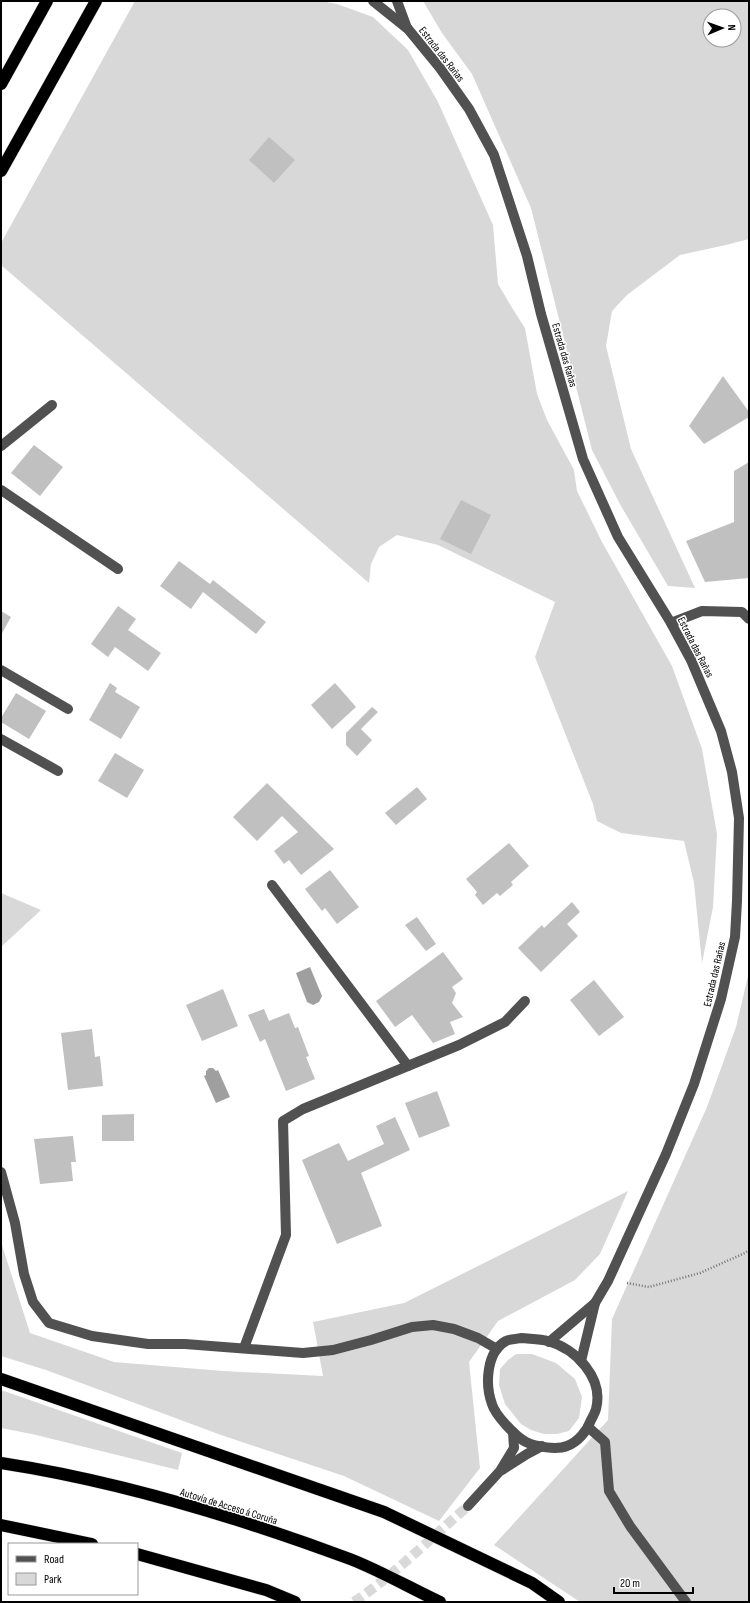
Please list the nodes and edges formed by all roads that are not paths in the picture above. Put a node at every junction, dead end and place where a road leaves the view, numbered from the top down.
1 (48, 1) edge
2 (96, 1) edge
3 (373, 1) edge
4 (397, 1) edge
5 (408, 30) junction
6 (1, 84) edge
7 (1, 171) edge
8 (52, 405) dead end
9 (1, 446) edge
10 (1, 490) edge
11 (118, 569) dead end
12 (749, 619) edge
13 (671, 623) junction
14 (1, 670) edge
15 (68, 709) dead end
16 (1, 739) edge
17 (58, 771) dead end
18 (272, 885) dead end
19 (525, 1001) dead end
20 (408, 1066) junction
21 (1, 1172) edge
22 (595, 1303) junction
23 (549, 1342) junction
24 (244, 1348) junction
25 (497, 1348) junction
26 (581, 1361) junction
27 (1, 1378) edge
28 (588, 1427) junction
29 (513, 1432) junction
30 (542, 1446) junction
31 (1, 1463) edge
32 (500, 1471) junction
33 (468, 1506) tunnel mouth
34 (1, 1525) edge
35 (87, 1543) edge
36 (138, 1554) edge
37 (295, 1602) edge
38 (440, 1602) edge
39 (559, 1602) edge
40 (686, 1602) edge

1 - 6 highway
2 - 7 highway
3 - 5 street, Estrada das Rañas
4 - 5 street, Estrada das Rañas
5 - 13 street, Estrada das Rañas
8 - 9 street
10 - 11 street
12 - 13 street
13 - 22 street, Estrada das Rañas
14 - 15 street
16 - 17 street
18 - 20 street
19 - 20 street
20 - 24 street
21 - 24 street
22 - 23 street, Estrada das Rañas
22 - 26 street, Estrada das Rañas
23 - 25 street
23 - 26 street
24 - 25 street
25 - 29 street
26 - 28 street
27 - 39 highway
28 - 30 street
28 - 40 street
29 - 30 street
29 - 32 street
30 - 32 street
31 - 38 highway, Autovía de Acceso á Coruña
32 - 33 street
34 - 35 highway
36 - 37 highway

